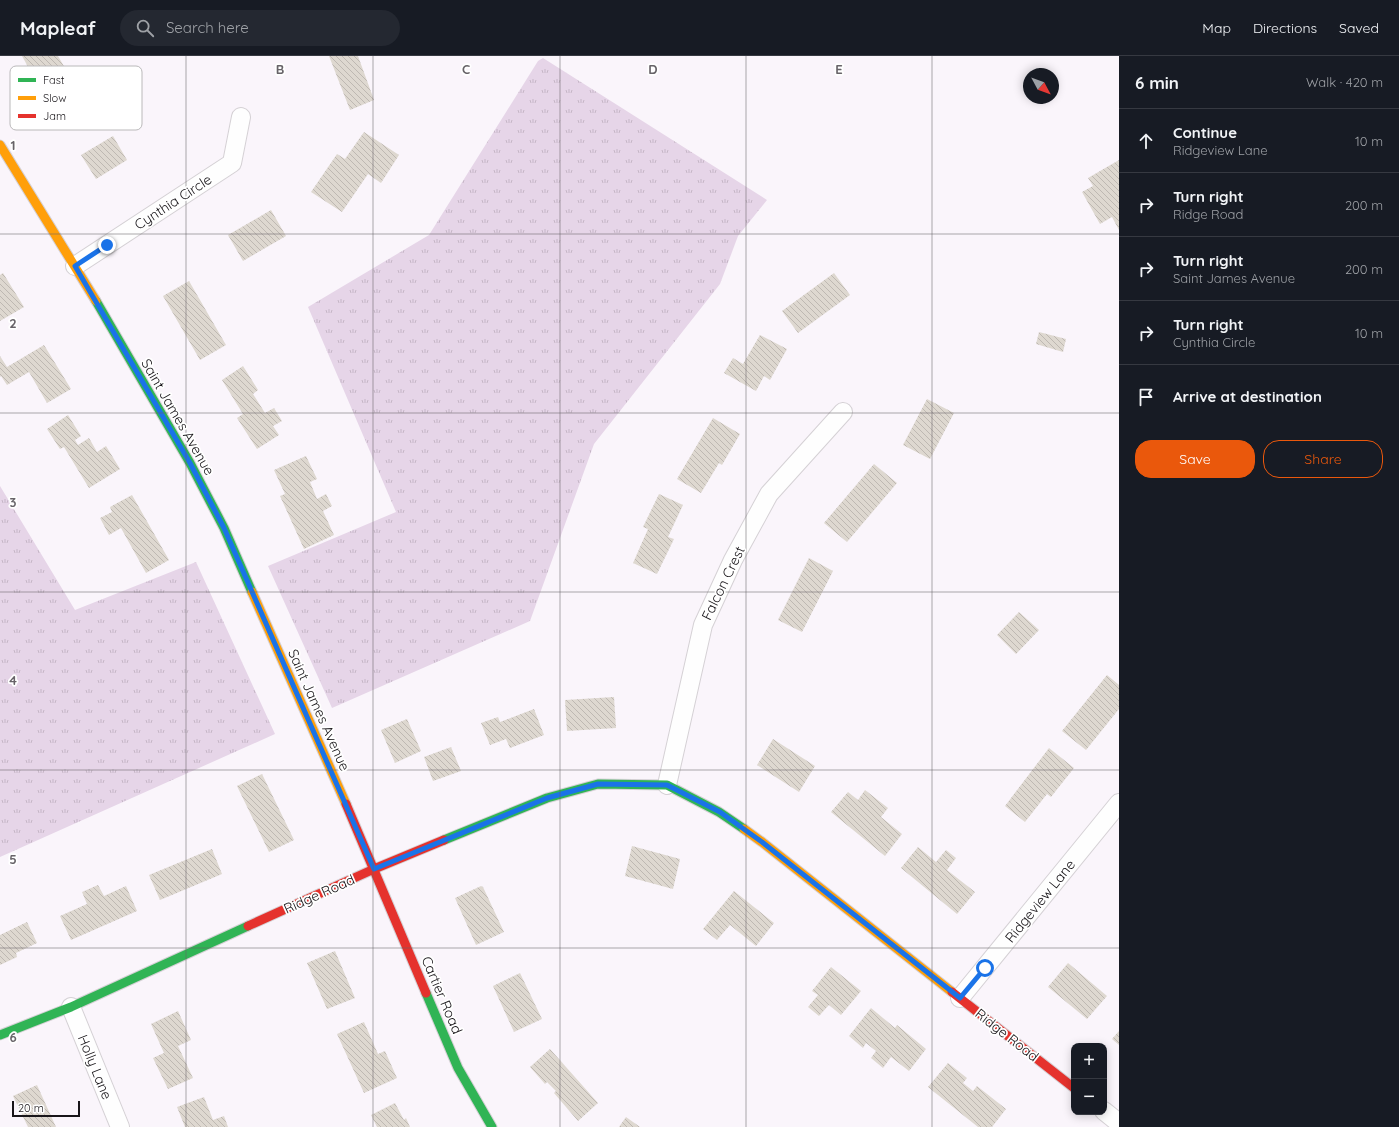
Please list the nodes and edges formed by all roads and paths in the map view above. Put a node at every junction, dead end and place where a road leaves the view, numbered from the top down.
1 (241, 117) dead end
2 (0, 145) edge
3 (75, 266) junction
4 (843, 412) dead end
5 (667, 785) junction
6 (1119, 804) edge
7 (374, 869) junction
8 (960, 998) junction
9 (71, 1007) junction
10 (0, 1035) edge
11 (1071, 1086) edge
12 (1107, 1113) edge
13 (1119, 1123) edge
14 (120, 1127) edge
15 (492, 1127) edge

1 - 3 street, Cynthia Circle
2 - 3 street, Saint James Avenue
3 - 7 street, Saint James Avenue
4 - 5 street, Falcon Crest
5 - 7 street, Ridge Road
5 - 8 street, Ridge Road
6 - 8 street, Ridgeview Lane
7 - 9 street, Ridge Road
7 - 15 street, Cartier Road
8 - 11 street, Ridge Road
9 - 10 street, Ridge Road
9 - 14 street, Holly Lane
12 - 13 street

